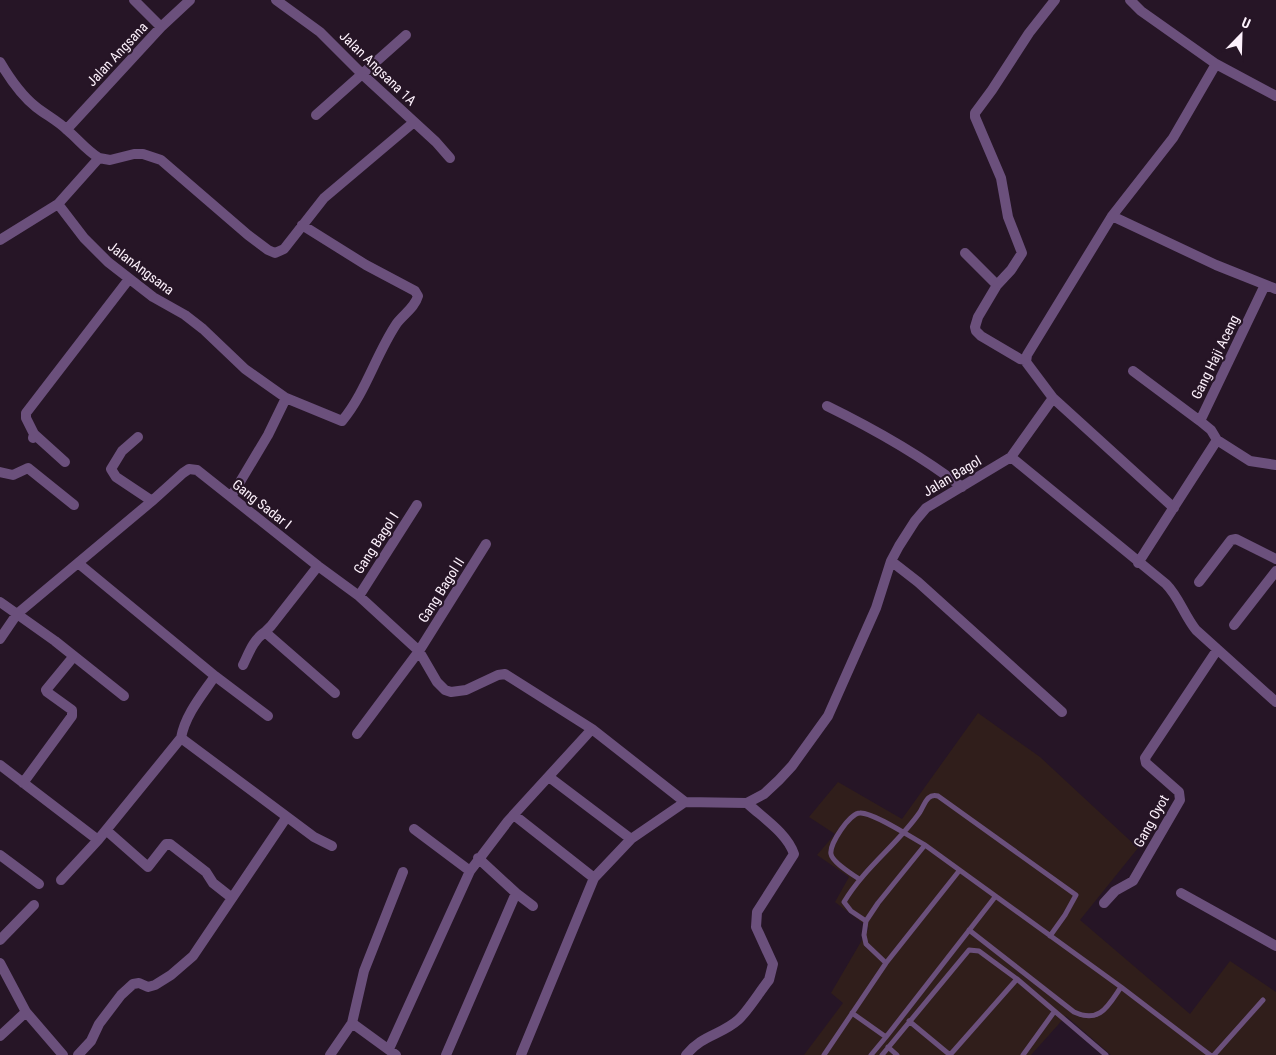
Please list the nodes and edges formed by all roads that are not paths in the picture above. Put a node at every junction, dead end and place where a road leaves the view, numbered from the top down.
1 (134, 0) edge
2 (190, 0) edge
3 (1055, 0) edge
4 (1130, 0) edge
5 (281, 2) edge
6 (161, 27) junction
7 (406, 36) dead end
8 (0, 62) edge
9 (1216, 64) junction
10 (362, 74) junction
11 (1276, 96) edge
12 (316, 115) dead end
13 (414, 122) junction
14 (66, 129) junction
15 (98, 158) junction
16 (450, 158) dead end
17 (58, 204) junction
18 (1112, 216) junction
19 (302, 225) junction
20 (0, 240) edge
21 (965, 253) dead end
22 (129, 278) junction
23 (997, 285) junction
24 (1265, 285) junction
25 (1276, 289) edge
26 (1026, 360) junction
27 (1134, 372) dead end
28 (286, 398) junction
29 (1053, 398) junction
30 (827, 406) dead end
31 (1200, 421) junction
32 (138, 437) dead end
33 (1217, 440) junction
34 (1012, 457) junction
35 (65, 462) dead end
36 (1276, 465) edge
37 (0, 472) edge
38 (962, 487) junction
39 (231, 497) junction
40 (152, 501) junction
41 (74, 504) dead end
42 (417, 505) dead end
43 (1174, 508) junction
44 (486, 544) dead end
45 (1276, 559) edge
46 (891, 560) junction
47 (78, 563) junction
48 (1138, 563) junction
49 (318, 566) junction
50 (1276, 571) edge
51 (1199, 582) dead end
52 (359, 596) junction
53 (0, 602) edge
54 (17, 614) junction
55 (1234, 625) dead end
56 (265, 632) junction
57 (0, 639) edge
58 (1217, 650) junction
59 (419, 651) junction
60 (74, 656) junction
61 (243, 665) dead end
62 (215, 676) junction
63 (335, 693) dead end
64 (124, 696) dead end
65 (1276, 702) edge
66 (1062, 712) dead end
67 (268, 716) dead end
68 (592, 729) junction
69 (357, 734) dead end
70 (181, 738) junction
71 (0, 765) edge
72 (549, 777) junction
73 (23, 783) junction
74 (685, 802) junction
75 (747, 803) junction
76 (514, 816) junction
77 (286, 818) junction
78 (414, 829) dead end
79 (106, 830) junction
80 (903, 832) junction
81 (98, 840) junction
82 (631, 840) junction
83 (332, 846) dead end
84 (925, 846) junction
85 (0, 855) edge
86 (478, 858) junction
87 (470, 871) junction
88 (959, 871) junction
89 (403, 872) dead end
90 (594, 878) junction
91 (859, 879) junction
92 (60, 880) dead end
93 (39, 884) dead end
94 (516, 893) junction
95 (1181, 893) dead end
96 (995, 897) junction
97 (232, 898) junction
98 (1104, 903) dead end
99 (34, 905) dead end
100 (533, 906) dead end
101 (866, 921) junction
102 (969, 930) junction
103 (1050, 936) junction
104 (0, 940) edge
105 (1276, 946) edge
106 (886, 963) junction
107 (0, 965) edge
108 (1017, 979) junction
109 (1121, 987) junction
110 (1263, 1000) dead end
111 (26, 1012) junction
112 (1054, 1012) junction
113 (852, 1013) junction
114 (909, 1021) junction
115 (352, 1023) junction
116 (0, 1036) edge
117 (886, 1037) junction
118 (888, 1047) junction
119 (393, 1052) edge
120 (63, 1055) edge
121 (78, 1055) edge
122 (330, 1055) edge
123 (446, 1055) edge
124 (521, 1055) edge
125 (686, 1055) edge
126 (824, 1055) edge
127 (871, 1055) edge
128 (882, 1055) edge
129 (897, 1055) edge
130 (950, 1055) edge
131 (1022, 1055) edge
132 (1106, 1055) edge
133 (1212, 1055) edge

1 - 6 street
2 - 6 street, Jalan Angsana
3 - 23 street
4 - 9 street
5 - 10 street, Jalan Angsana 1A
6 - 14 street, Jalan Angsana
7 - 10 street
8 - 14 street
9 - 11 street
9 - 18 street
10 - 12 street
10 - 13 street, Jalan Angsana 1A
13 - 16 street, Jalan Angsana 1A
13 - 19 street
14 - 15 street
15 - 17 street
15 - 19 street
17 - 20 street
17 - 22 street, JalanAngsana
18 - 24 street
18 - 26 street
19 - 28 street, JalanAngsana
21 - 23 street
22 - 28 street, JalanAngsana
22 - 35 street
23 - 26 street
24 - 25 street
24 - 31 street, Gang Haji Aceng
26 - 29 street
27 - 31 street
28 - 39 street
29 - 34 street
29 - 43 street
30 - 38 street
31 - 33 street, Gang Haji Aceng
32 - 40 street
33 - 36 street, Gang Haji Aceng
33 - 43 street
34 - 38 street, Jalan Bagol
34 - 48 street
37 - 41 street
38 - 46 street, Jalan Bagol
39 - 40 street, Gang Sadar I
39 - 49 street, Gang Sadar I
40 - 47 street, Gang Sadar I
42 - 52 street, Gang Bagol I
43 - 48 street
44 - 59 street, Gang Bagol II
45 - 51 street
46 - 66 street
46 - 75 street, Jalan Bagol
47 - 54 street, Gang Sadar I
47 - 62 street
48 - 58 street
49 - 52 street, Gang Sadar I
49 - 56 street
50 - 55 street
52 - 59 street, Gang Sadar I
53 - 54 street
54 - 57 street, Gang Sadar I
54 - 60 street
56 - 61 street
56 - 63 street
58 - 65 street
58 - 98 street, Gang Oyot
59 - 68 street, Gang Sadar I
59 - 69 street, Gang Bagol II
60 - 64 street
60 - 73 street
62 - 67 street
62 - 70 street
68 - 72 street
68 - 74 street
70 - 77 street
70 - 79 street
71 - 73 street
72 - 76 street
72 - 82 street
73 - 81 street
74 - 75 street
74 - 82 street
75 - 125 street
76 - 86 street
76 - 90 street
77 - 83 street
77 - 97 street
78 - 87 street
79 - 81 street
79 - 97 street
80 - 84 lane
80 - 91 lane
80 - 91 lane
80 - 103 lane
81 - 92 street
82 - 90 street
84 - 88 lane
84 - 101 lane
85 - 93 street
86 - 87 street
86 - 94 street
87 - 119 street
88 - 96 lane
88 - 106 lane
89 - 115 street
90 - 124 street
91 - 101 lane
94 - 100 street
94 - 123 street
95 - 105 street
96 - 102 lane
96 - 103 lane
97 - 121 street
99 - 104 street
101 - 106 lane
102 - 109 lane
102 - 117 lane
103 - 109 lane
106 - 113 lane
107 - 111 street
108 - 112 lane
108 - 114 lane
108 - 130 lane
109 - 133 lane
110 - 133 lane
111 - 116 street
111 - 120 street
112 - 131 lane
112 - 132 lane
113 - 117 lane
113 - 126 lane
114 - 118 lane
114 - 130 lane
115 - 119 street
115 - 122 street
117 - 127 lane
118 - 128 lane
118 - 129 lane

